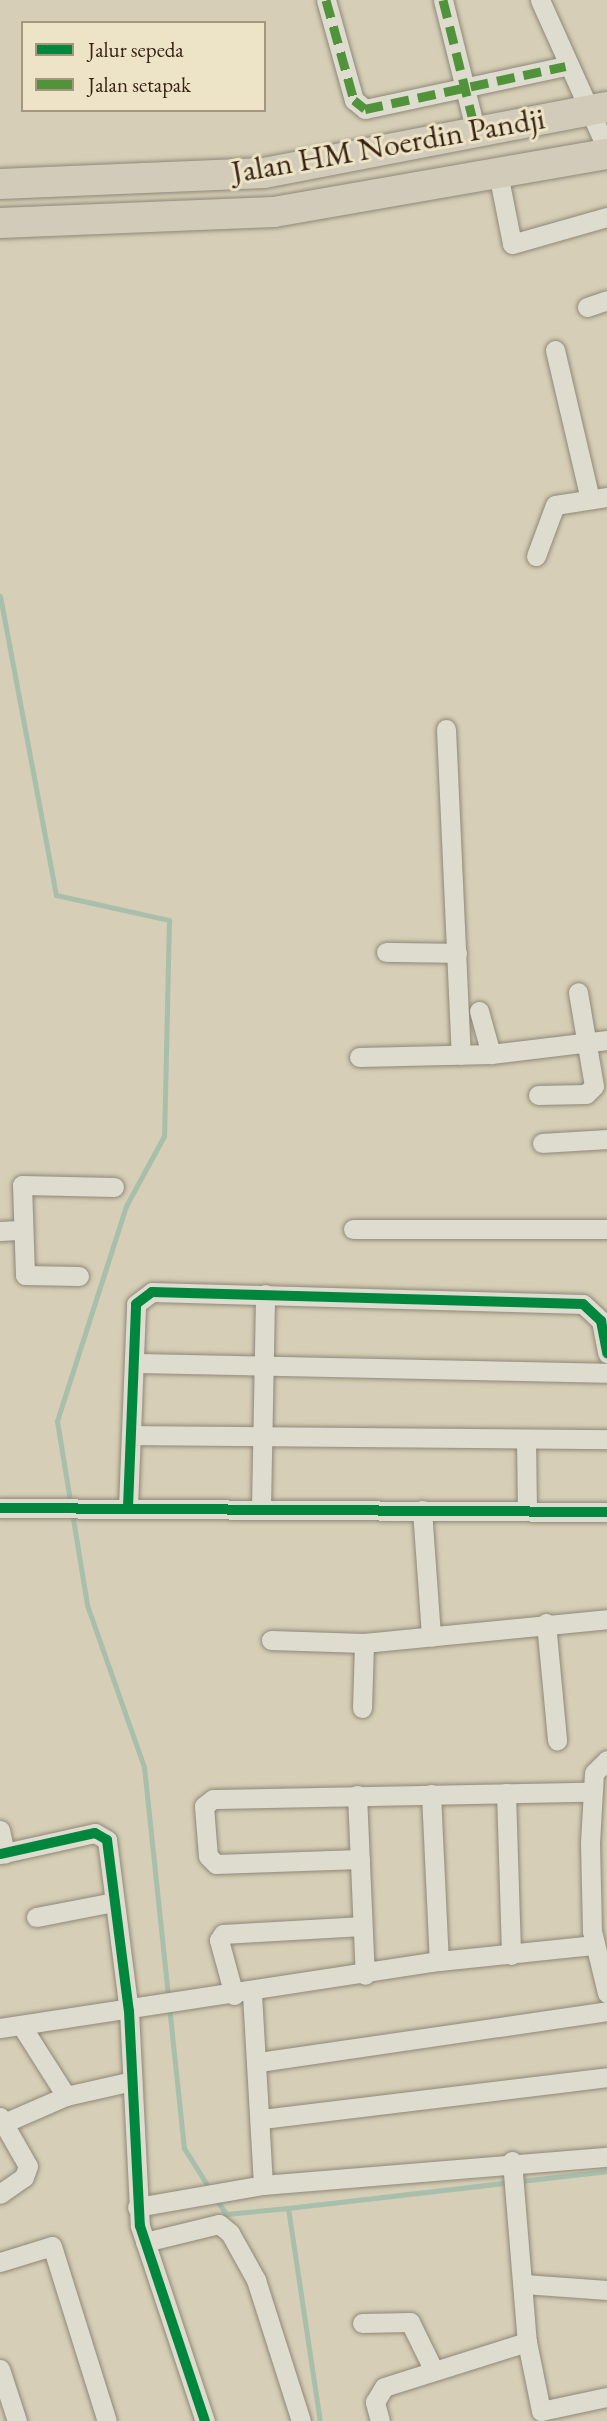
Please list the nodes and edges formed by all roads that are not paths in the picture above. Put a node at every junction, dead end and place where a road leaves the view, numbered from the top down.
1 (326, 0) edge
2 (443, 0) edge
3 (540, 0) edge
4 (565, 66) junction
5 (468, 83) junction
6 (596, 109) edge
7 (476, 132) junction
8 (607, 149) edge
9 (607, 154) edge
10 (498, 173) junction
11 (0, 184) edge
12 (607, 217) edge
13 (0, 223) edge
14 (607, 300) edge
15 (587, 307) dead end
16 (555, 350) dead end
17 (598, 498) edge
18 (536, 556) dead end
19 (446, 729) dead end
20 (386, 952) dead end
21 (457, 953) junction
22 (578, 992) dead end
23 (479, 1011) dead end
24 (598, 1041) edge
25 (491, 1054) junction
26 (461, 1055) junction
27 (359, 1057) dead end
28 (538, 1095) dead end
29 (607, 1139) edge
30 (542, 1143) dead end
31 (114, 1187) dead end
32 (607, 1228) edge
33 (353, 1229) dead end
34 (22, 1230) junction
35 (0, 1231) edge
36 (79, 1276) dead end
37 (265, 1294) junction
38 (607, 1353) edge
39 (136, 1363) junction
40 (264, 1365) junction
41 (607, 1373) edge
42 (132, 1435) junction
43 (263, 1436) junction
44 (607, 1439) edge
45 (526, 1440) junction
46 (128, 1507) junction
47 (0, 1508) edge
48 (261, 1508) junction
49 (422, 1510) junction
50 (527, 1511) junction
51 (607, 1512) edge
52 (607, 1619) edge
53 (547, 1623) junction
54 (431, 1637) junction
55 (271, 1640) dead end
56 (364, 1643) junction
57 (362, 1708) dead end
58 (557, 1740) dead end
59 (607, 1760) edge
60 (590, 1792) junction
61 (506, 1793) junction
62 (431, 1794) junction
63 (357, 1795) junction
64 (0, 1830) edge
65 (598, 1843) edge
66 (2, 1854) edge
67 (360, 1859) junction
68 (114, 1902) junction
69 (36, 1917) dead end
70 (362, 1926) junction
71 (598, 1936) edge
72 (511, 1955) junction
73 (439, 1961) junction
74 (365, 1975) junction
75 (607, 1993) edge
76 (238, 1995) junction
77 (134, 2011) junction
78 (607, 2011) edge
79 (21, 2025) junction
80 (0, 2028) edge
81 (259, 2062) junction
82 (607, 2077) edge
83 (132, 2081) junction
84 (66, 2096) junction
85 (262, 2119) junction
86 (2, 2120) edge
87 (607, 2157) edge
88 (514, 2175) junction
89 (263, 2185) junction
90 (0, 2194) edge
91 (143, 2206) junction
92 (145, 2242) junction
93 (0, 2262) edge
94 (524, 2284) junction
95 (607, 2290) edge
96 (362, 2323) dead end
97 (527, 2342) junction
98 (432, 2367) junction
99 (0, 2369) edge
100 (607, 2398) edge
101 (543, 2416) edge
102 (17, 2421) edge
103 (107, 2421) edge
104 (205, 2421) edge
105 (301, 2421) edge
106 (380, 2421) edge

1 - 5 street
2 - 5 street
3 - 4 street
4 - 5 street
4 - 6 street
5 - 7 street
6 - 7 main road, Jalan HM Noerdin Pandji
6 - 8 street
7 - 11 main road, Jalan HM Noerdin Pandji
9 - 10 main road, Jalan HM Noerdin Pandji
10 - 12 street
10 - 13 main road, Jalan HM Noerdin Pandji
14 - 15 street
16 - 17 street
17 - 18 street
19 - 21 street
20 - 21 street
21 - 26 street
22 - 24 street
23 - 25 street
24 - 25 street
24 - 28 street
25 - 26 street
26 - 27 street
29 - 30 street
31 - 34 street
32 - 33 street
34 - 35 street
34 - 36 street
37 - 38 street
37 - 39 street
37 - 40 street
39 - 40 street
39 - 42 street
40 - 41 street
40 - 43 street
42 - 43 street
42 - 46 street
43 - 45 street
43 - 48 street
44 - 45 street
45 - 50 street
46 - 47 street
46 - 48 street
48 - 49 street
49 - 50 street
49 - 54 street
50 - 51 street
52 - 53 street
53 - 54 street
53 - 58 street
54 - 56 street
55 - 56 street
56 - 57 street
59 - 60 street
60 - 61 street
60 - 65 street
61 - 62 street
61 - 72 street
62 - 63 street
62 - 73 street
63 - 67 street
63 - 67 street
64 - 66 street
65 - 71 street
66 - 68 street
67 - 70 street
68 - 69 street
68 - 77 street
70 - 74 street
70 - 76 street
71 - 72 street
71 - 75 street
72 - 73 street
73 - 74 street
74 - 76 street
76 - 77 street
76 - 81 street
77 - 79 street
77 - 83 street
78 - 81 street
79 - 80 street
79 - 84 street
81 - 85 street
82 - 85 street
83 - 84 street
83 - 91 street
84 - 86 street
85 - 89 street
86 - 90 street
87 - 88 street
88 - 89 street
88 - 94 street
89 - 91 street
91 - 92 street
92 - 104 street
92 - 105 street
93 - 103 street
94 - 95 street
94 - 97 street
96 - 98 street
97 - 98 street
97 - 101 street
98 - 106 street
99 - 102 street
100 - 101 street

